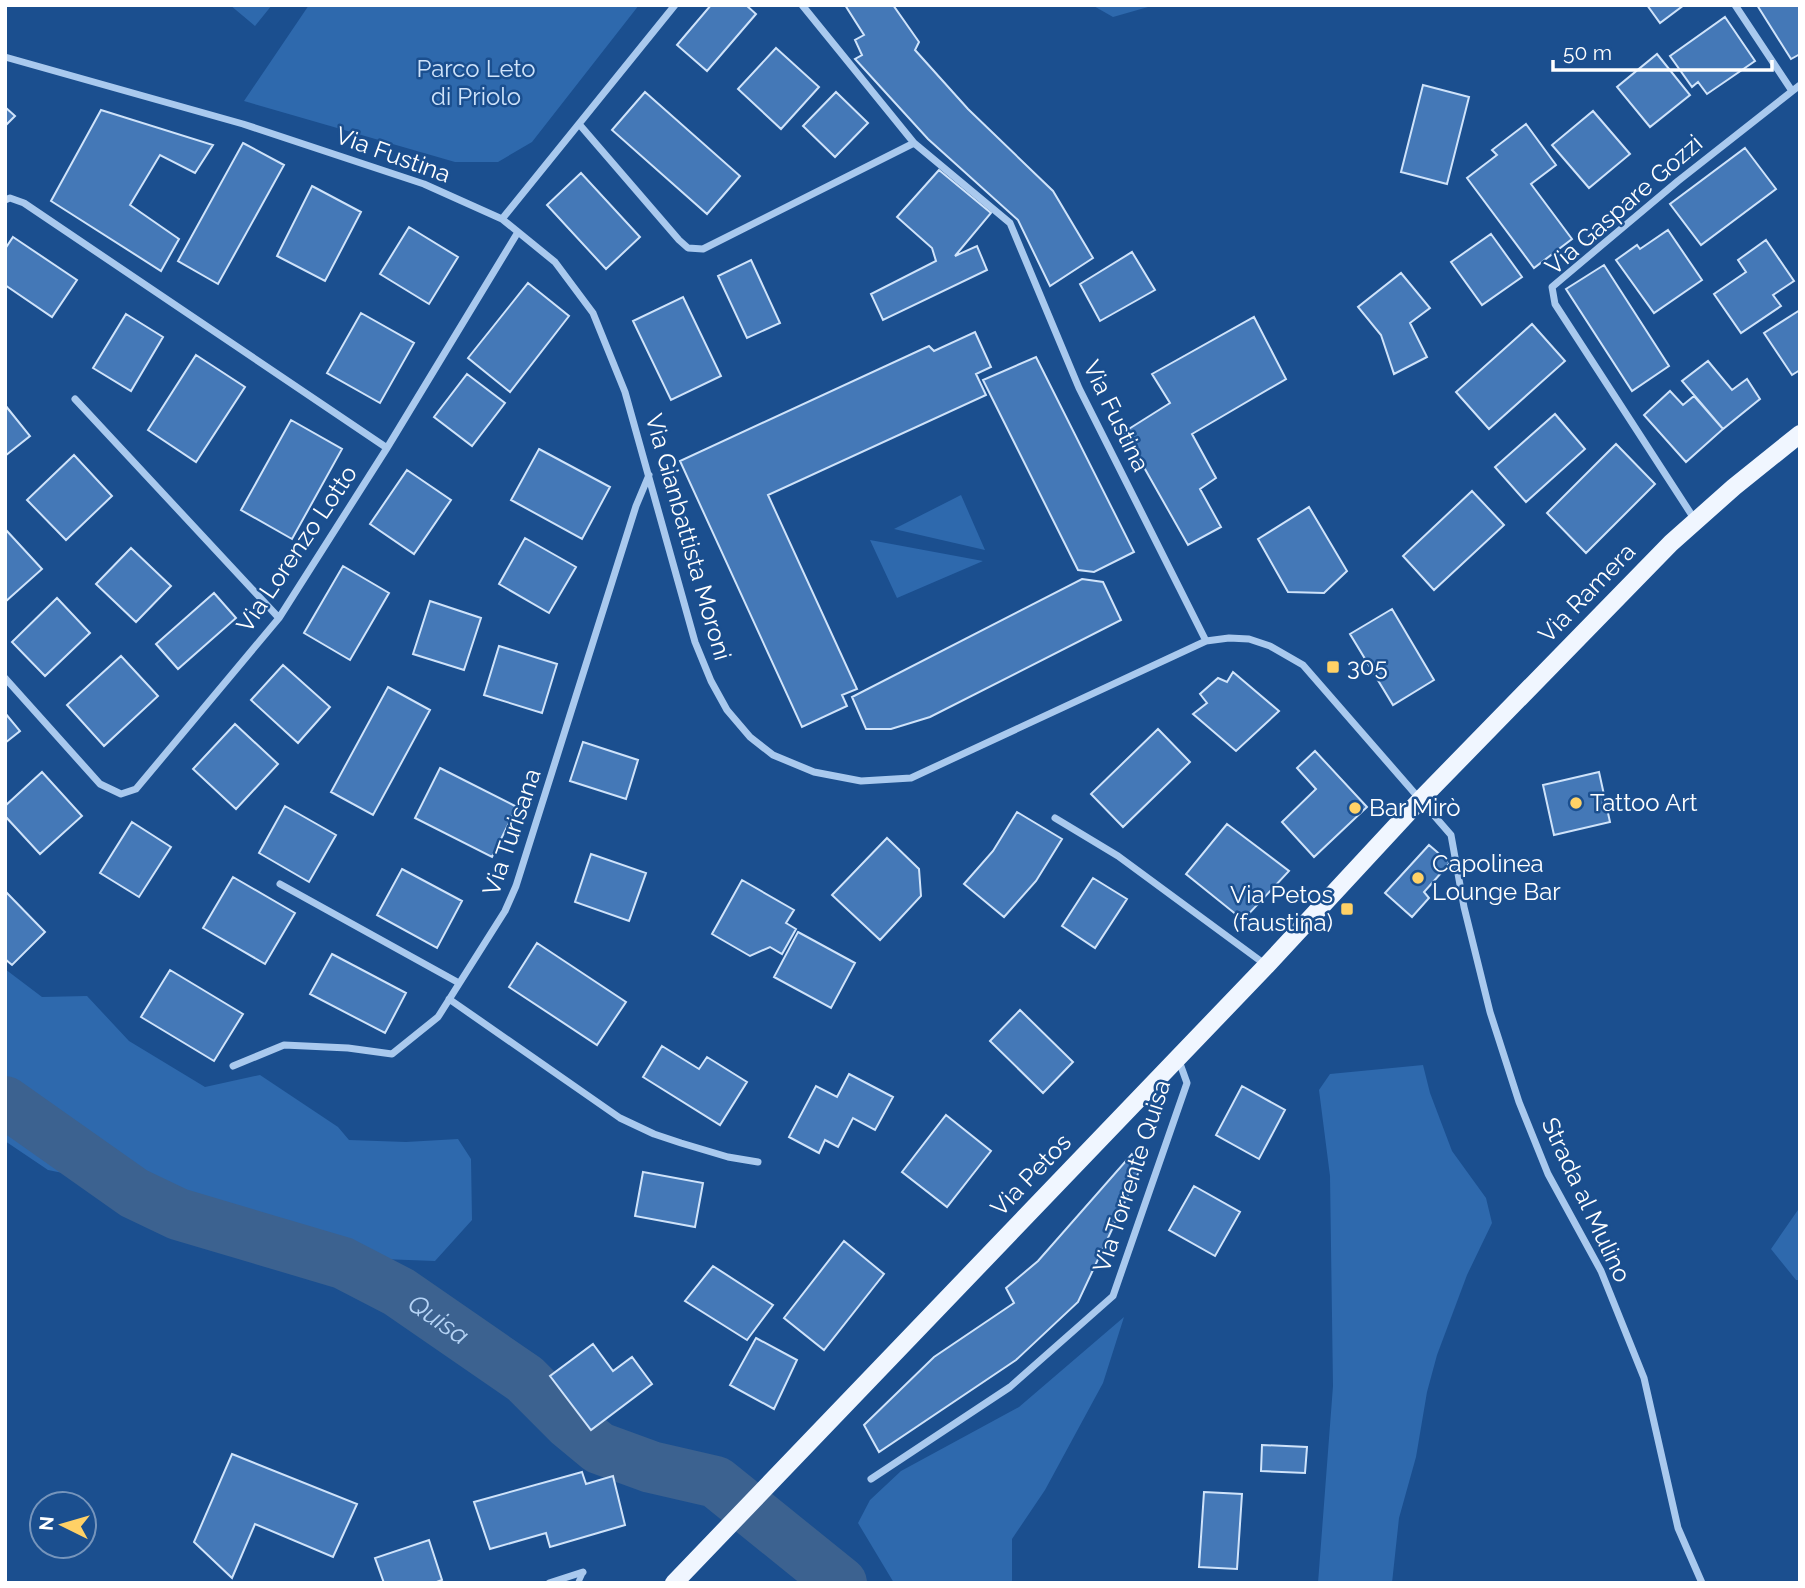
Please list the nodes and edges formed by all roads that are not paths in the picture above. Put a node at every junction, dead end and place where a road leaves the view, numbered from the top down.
1 (676, 5) edge
2 (802, 5) edge
3 (1735, 5) edge
4 (5, 57) edge
5 (1800, 85) edge
6 (1792, 91) junction
7 (579, 124) junction
8 (914, 143) junction
9 (5, 200) edge
10 (502, 219) junction
11 (518, 232) junction
12 (75, 399) dead end
13 (1800, 434) edge
14 (387, 447) junction
15 (649, 474) junction
16 (1695, 520) junction
17 (279, 618) junction
18 (1206, 640) junction
19 (5, 678) edge
20 (1420, 799) junction
21 (1055, 818) dead end
22 (281, 884) dead end
23 (1267, 965) junction
24 (459, 983) junction
25 (449, 999) junction
26 (1178, 1058) junction
27 (233, 1066) dead end
28 (758, 1162) dead end
29 (871, 1479) dead end
30 (583, 1572) joint
31 (549, 1583) edge
32 (578, 1583) edge
33 (674, 1583) edge
34 (1702, 1583) edge

1 - 7 street
2 - 8 street, Via Fustina
3 - 6 street
4 - 10 street, Via Fustina
5 - 6 street, Via Gaspare Gozzi
6 - 16 street, Via Gaspare Gozzi
7 - 8 street
7 - 10 street
8 - 18 street, Via Fustina
9 - 14 street
10 - 11 street, Via Gianbattista Moroni
11 - 14 street, Via Lorenzo Lotto
11 - 15 street, Via Gianbattista Moroni
12 - 17 street
13 - 16 main road, Via Ramera
14 - 17 street, Via Lorenzo Lotto
15 - 18 street, Via Gianbattista Moroni
15 - 24 street, Via Turisana
16 - 20 main road, Via Ramera
17 - 19 street, Via Lorenzo Lotto
18 - 20 street
20 - 23 main road, Via Petos
20 - 34 street, Strada al Mulino
21 - 23 street
22 - 24 street
23 - 26 main road, Via Petos
24 - 25 street, Via Turisana
25 - 27 street, Via Turisana
25 - 28 street
26 - 29 street, Via Torrente Quisa
26 - 33 main road, Via Petos
30 - 31 street
30 - 32 street

